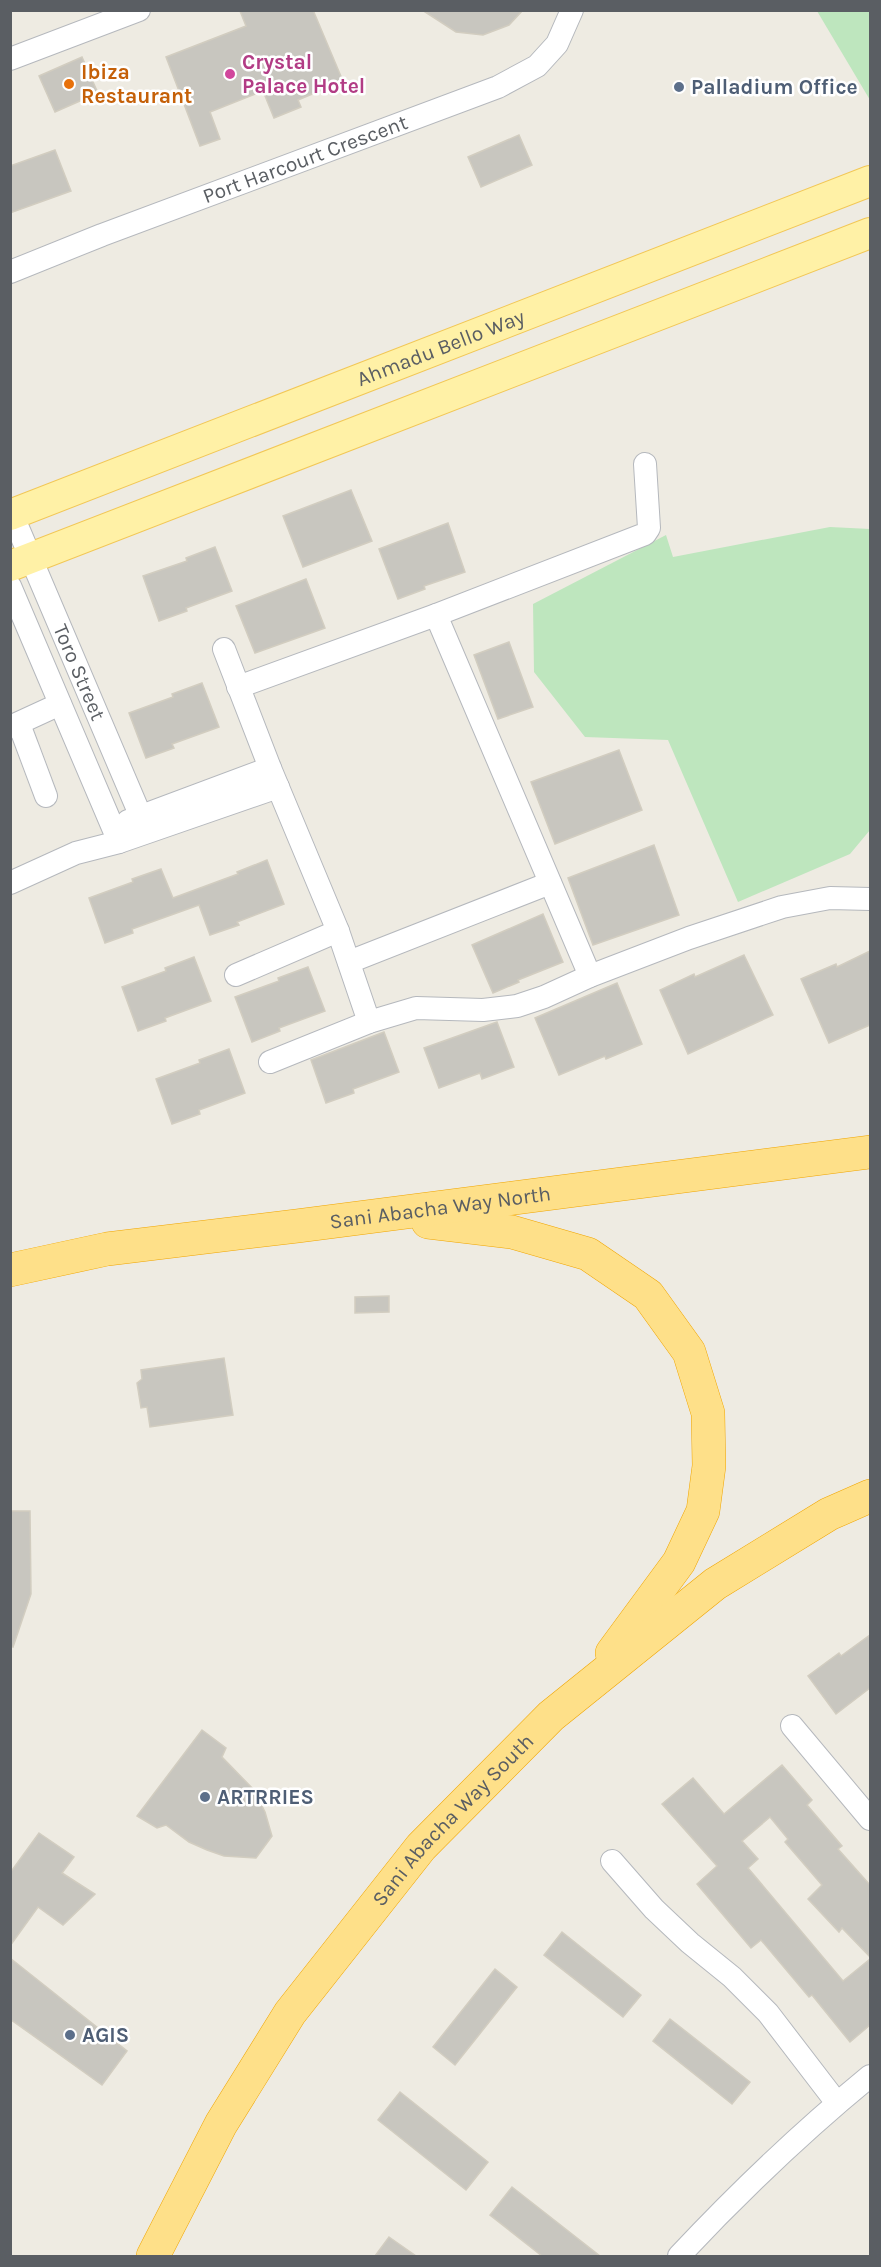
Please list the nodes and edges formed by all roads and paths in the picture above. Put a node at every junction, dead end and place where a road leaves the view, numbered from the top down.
1 (140, 10) edge
2 (572, 10) edge
3 (10, 59) edge
4 (870, 182) edge
5 (870, 233) edge
6 (10, 272) edge
7 (645, 464) dead end
8 (11, 515) edge
9 (20, 563) edge
10 (10, 586) edge
11 (436, 615) junction
12 (224, 649) dead end
13 (238, 687) junction
14 (60, 704) junction
15 (15, 726) edge
16 (274, 777) junction
17 (46, 796) dead end
18 (143, 824) junction
19 (115, 835) junction
20 (10, 883) edge
21 (550, 883) junction
22 (870, 899) edge
23 (338, 931) junction
24 (349, 962) junction
25 (236, 975) dead end
26 (590, 976) junction
27 (369, 1022) junction
28 (270, 1062) dead end
29 (870, 1152) edge
30 (297, 1226) junction
31 (10, 1270) edge
32 (870, 1496) edge
33 (591, 1684) junction
34 (792, 1726) dead end
35 (870, 1819) edge
36 (612, 1861) dead end
37 (870, 2076) edge
38 (837, 2103) junction
39 (153, 2256) edge
40 (679, 2256) edge

1 - 3 street
2 - 6 street, Port Harcourt Crescent
4 - 8 main road, Ahmadu Bello Way
5 - 9 main road
7 - 11 street
8 - 9 street, Toro Street
9 - 18 street, Toro Street
10 - 14 street, Toro Street
11 - 13 street
11 - 21 street
12 - 13 street
13 - 16 street
14 - 15 street
14 - 19 street, Toro Street
15 - 17 street
16 - 18 street
16 - 23 street
18 - 19 street
19 - 20 street
21 - 24 street
21 - 26 street
22 - 26 street
23 - 24 street
23 - 25 street
24 - 27 street
26 - 27 street
27 - 28 street
29 - 30 highway, Sani Abacha Way North
30 - 31 highway, Sani Abacha Way North
30 - 33 highway
32 - 33 highway, Sani Abacha Way South
33 - 39 highway, Sani Abacha Way South
34 - 35 street
36 - 38 street
37 - 38 street
38 - 40 street

